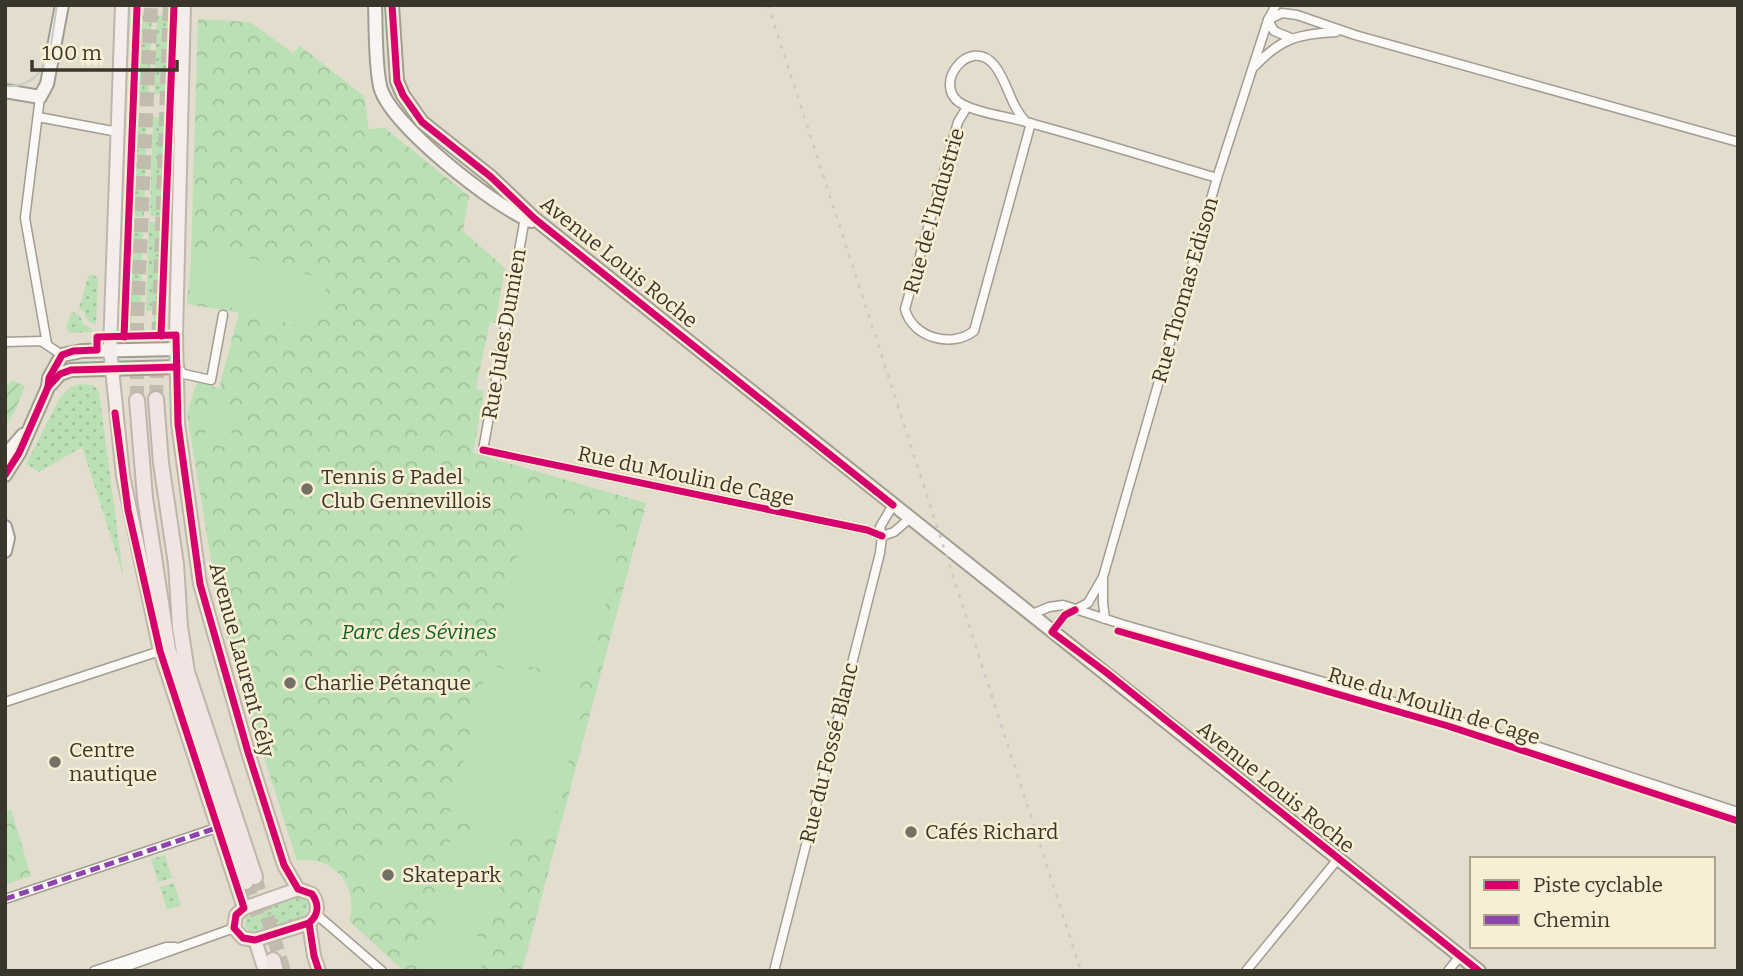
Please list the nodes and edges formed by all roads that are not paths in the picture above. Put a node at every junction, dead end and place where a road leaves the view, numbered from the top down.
1 (62, 5) edge
2 (122, 5) edge
3 (184, 5) edge
4 (375, 5) edge
5 (392, 5) edge
6 (1276, 5) edge
7 (1291, 5) edge
8 (1297, 15) junction
9 (1268, 20) junction
10 (1343, 32) junction
11 (1291, 38) junction
12 (1252, 68) junction
13 (5, 90) edge
14 (40, 97) junction
15 (967, 107) junction
16 (38, 117) junction
17 (1028, 122) junction
18 (118, 132) junction
19 (1738, 142) edge
20 (1217, 178) junction
21 (525, 218) junction
22 (542, 225) junction
23 (223, 315) dead end
24 (5, 342) edge
25 (47, 344) junction
26 (110, 349) junction
27 (176, 349) junction
28 (62, 355) junction
29 (177, 367) junction
30 (111, 368) junction
31 (60, 374) junction
32 (48, 387) junction
33 (156, 399) tunnel mouth
34 (137, 400) tunnel mouth
35 (29, 431) junction
36 (483, 450) joint
37 (5, 456) edge
38 (5, 475) edge
39 (893, 505) junction
40 (909, 519) junction
41 (5, 527) edge
42 (882, 536) junction
43 (5, 551) edge
44 (1104, 578) junction
45 (1075, 610) junction
46 (1030, 615) junction
47 (1105, 619) junction
48 (1052, 632) junction
49 (160, 651) junction
50 (5, 702) edge
51 (1738, 812) edge
52 (216, 828) junction
53 (1338, 859) junction
54 (298, 889) junction
55 (5, 899) edge
56 (244, 908) junction
57 (312, 918) junction
58 (234, 928) junction
59 (255, 940) junction
60 (175, 947) junction
61 (1460, 956) junction
62 (271, 967) edge
63 (94, 971) edge
64 (114, 971) edge
65 (319, 971) edge
66 (382, 971) edge
67 (774, 971) edge
68 (1246, 971) edge
69 (1448, 971) edge
70 (1479, 971) edge

1 - 14 main road
2 - 18 main road
3 - 27 main road, Avenue Laurent Cély
4 - 21 main road, Avenue Louis Roche
5 - 22 main road, Avenue Louis Roche
6 - 9 street, Rue Thomas Edison
7 - 8 street
8 - 9 street
8 - 10 street
9 - 11 street
9 - 12 street, Rue Thomas Edison
10 - 11 street
10 - 19 street
11 - 12 street
12 - 20 street, Rue Thomas Edison
13 - 14 main road
14 - 16 street
15 - 17 street, Rue de l'Industrie
15 - 17 street, Rue de l'Industrie
15 - 17 street, Rue de l'Industrie
16 - 18 street
16 - 25 street
17 - 20 street, Rue de l'Industrie
18 - 26 main road
20 - 44 street, Rue Thomas Edison
21 - 22 main road, Avenue Louis Roche
21 - 36 street, Rue Jules Dumien
22 - 39 main road, Avenue Louis Roche
23 - 29 street
24 - 25 street
25 - 28 street
26 - 27 main road
26 - 28 main road
26 - 30 main road
27 - 29 main road, Avenue Laurent Cély
28 - 31 main road
28 - 32 main road
29 - 30 main road
29 - 54 main road, Avenue Laurent Cély
30 - 31 main road
30 - 49 main road
31 - 32 main road
32 - 35 main road
33 - 34 highway
35 - 37 main road
35 - 38 main road
36 - 42 street, Rue du Moulin de Cage
39 - 40 main road, Avenue Louis Roche
39 - 42 street, Rue du Fossé Blanc
40 - 42 street
40 - 46 main road, Avenue Louis Roche
41 - 43 main road
42 - 67 street, Rue du Fossé Blanc
44 - 45 street, Rue Thomas Edison
44 - 47 street, Rue Thomas Edison
45 - 46 street, Rue du Moulin de Cage
45 - 47 street, Rue du Moulin de Cage
45 - 48 street
46 - 48 main road, Avenue Louis Roche
47 - 51 street, Rue du Moulin de Cage
48 - 53 main road, Avenue Louis Roche
49 - 50 street
49 - 52 main road
52 - 55 street
52 - 56 main road
53 - 61 main road, Avenue Louis Roche
53 - 68 street
54 - 56 main road
54 - 57 main road, Avenue Laurent Cély
56 - 58 main road
57 - 59 main road
57 - 65 main road, Avenue Laurent Cély
57 - 66 street
58 - 59 main road
58 - 60 street
59 - 62 main road
60 - 63 street
60 - 64 street
61 - 69 street
61 - 70 main road, Avenue Louis Roche

